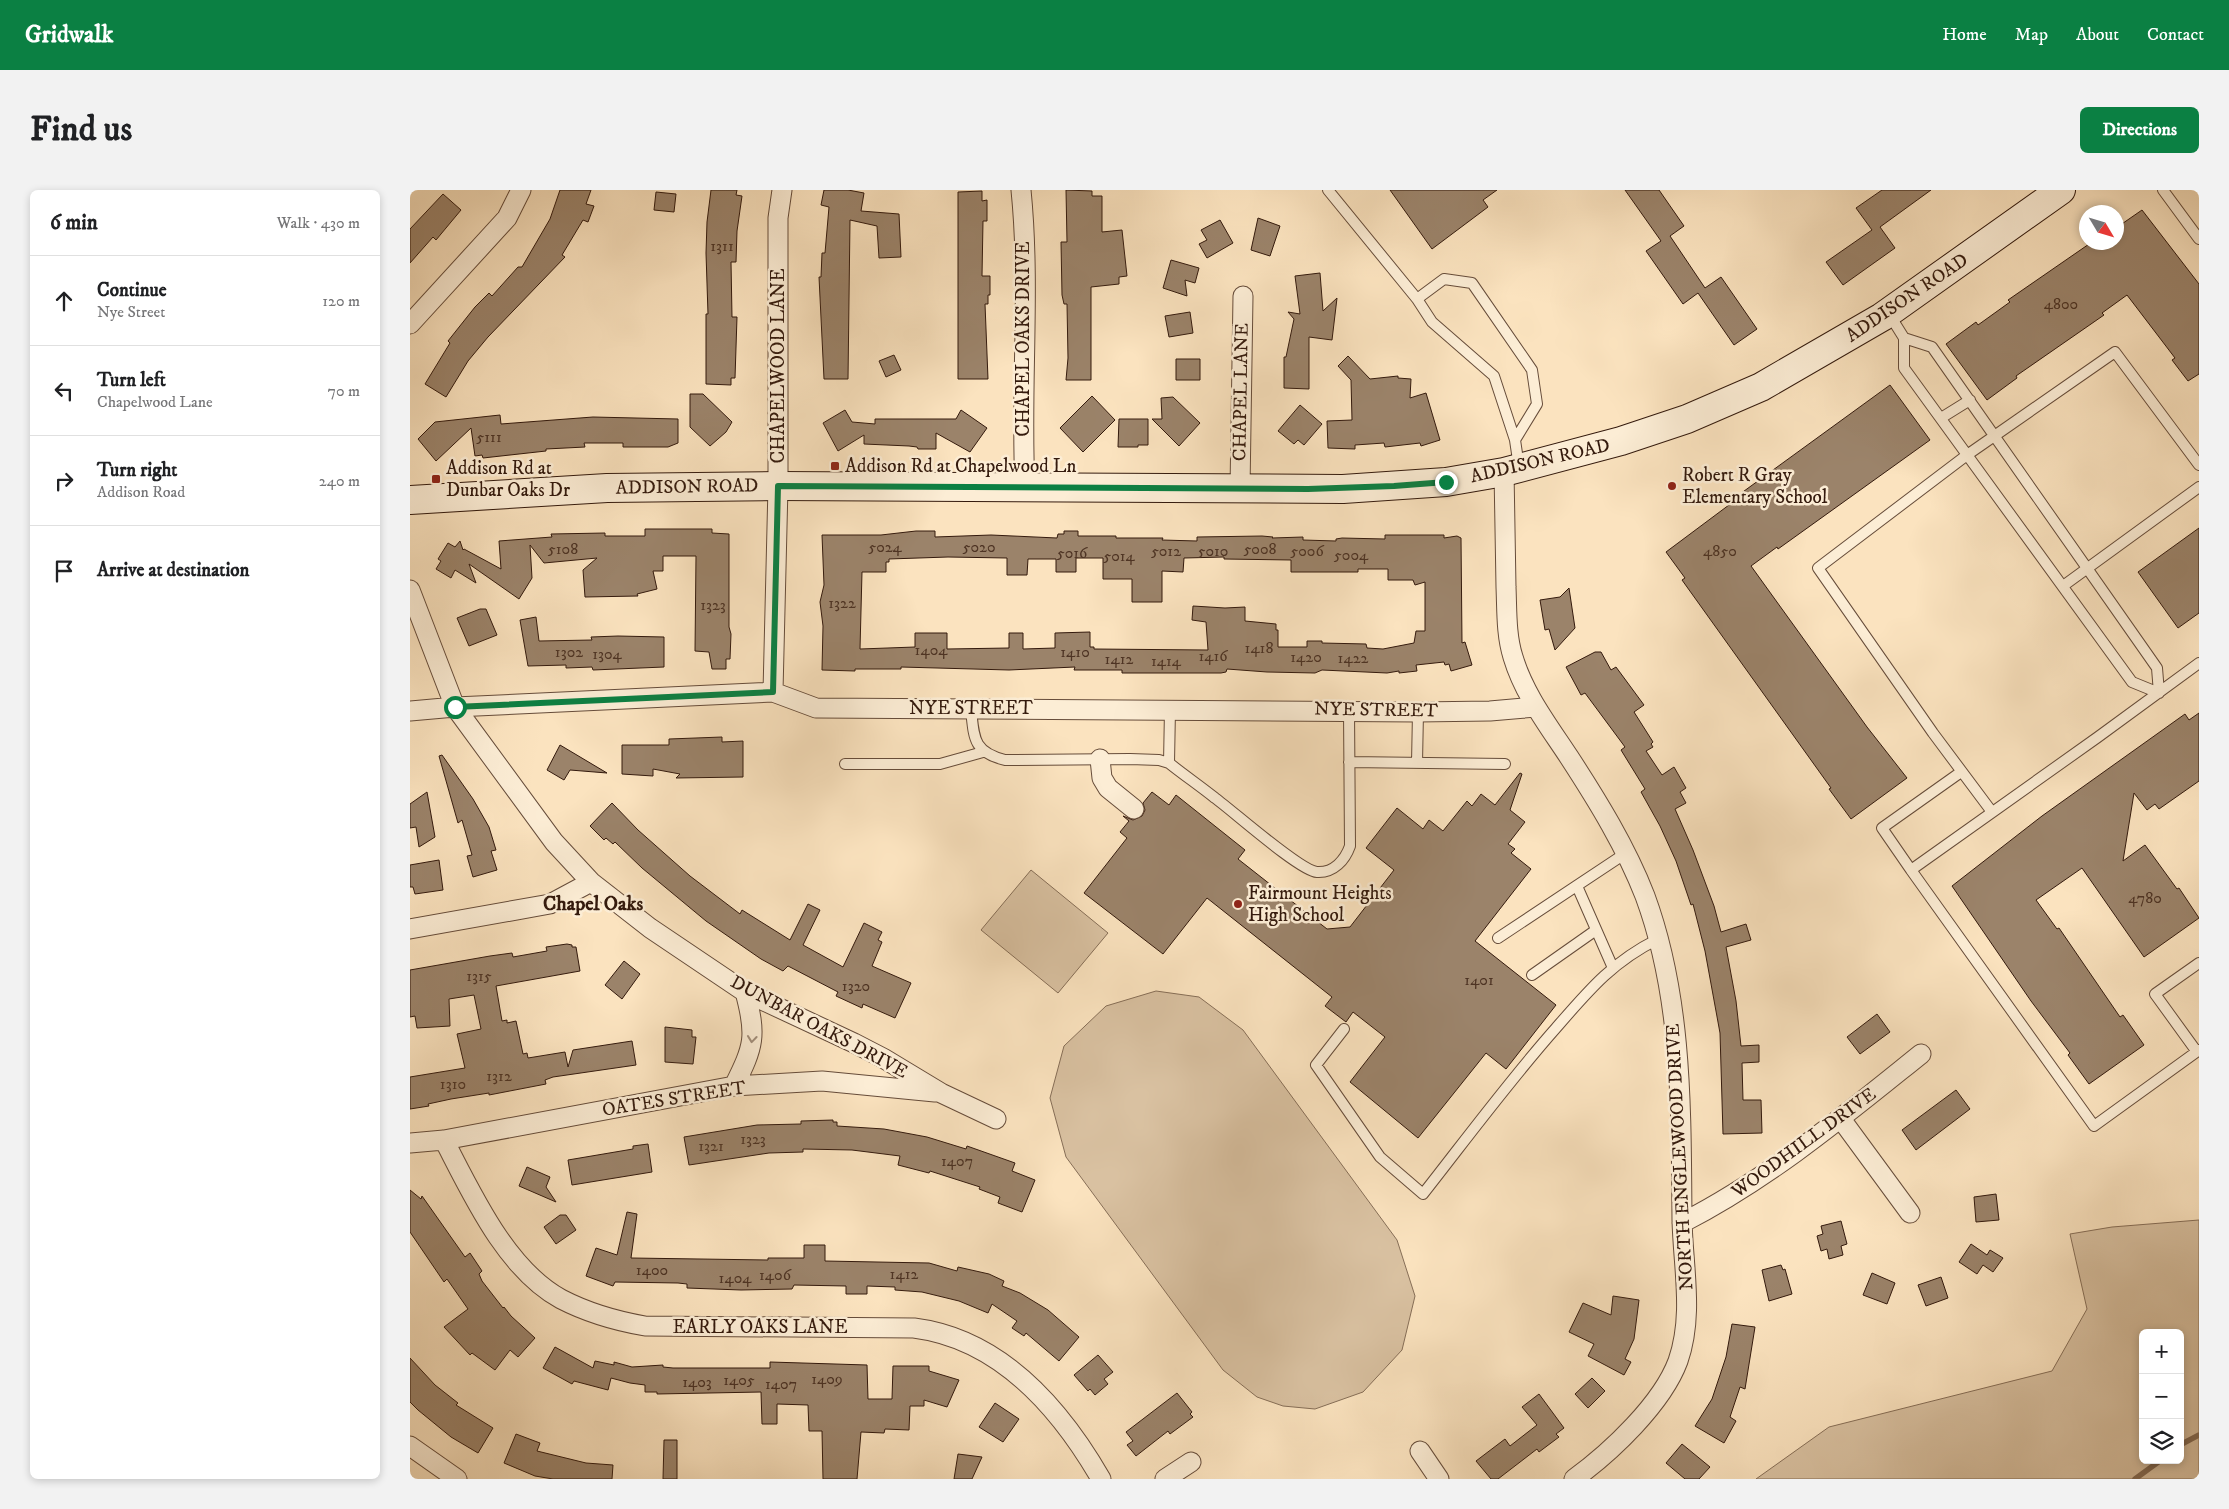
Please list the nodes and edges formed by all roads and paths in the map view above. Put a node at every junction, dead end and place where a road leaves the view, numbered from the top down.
1 (521, 190) edge
2 (782, 190) edge
3 (1021, 190) edge
4 (1328, 190) edge
5 (2060, 190) edge
6 (2163, 190) edge
7 (2199, 239) edge
8 (1243, 296) dead end
9 (1417, 299) junction
10 (1889, 313) junction
11 (410, 324) edge
12 (1904, 338) junction
13 (1970, 400) junction
14 (1941, 418) junction
15 (1994, 436) junction
16 (1515, 440) junction
17 (1967, 455) junction
18 (2199, 465) edge
19 (1512, 470) junction
20 (778, 486) junction
21 (2199, 486) edge
22 (1025, 488) junction
23 (1240, 489) junction
24 (410, 500) edge
25 (2088, 569) junction
26 (2063, 586) junction
27 (410, 590) edge
28 (2199, 663) edge
29 (773, 692) junction
30 (2159, 693) junction
31 (455, 707) junction
32 (1536, 707) junction
33 (971, 709) junction
34 (1170, 709) junction
35 (1349, 710) junction
36 (410, 711) edge
37 (1418, 712) junction
38 (983, 752) junction
39 (1100, 759) junction
40 (1349, 762) junction
41 (1169, 763) junction
42 (1418, 763) junction
43 (845, 764) dead end
44 (1505, 764) dead end
45 (1961, 772) junction
46 (1134, 808) dead end
47 (1992, 812) junction
48 (1626, 853) junction
49 (1911, 870) junction
50 (590, 882) junction
51 (1577, 886) junction
52 (410, 929) edge
53 (1596, 930) junction
54 (1498, 938) dead end
55 (1658, 939) junction
56 (2199, 963) edge
57 (1613, 968) junction
58 (1532, 975) dead end
59 (745, 992) junction
60 (1344, 1029) dead end
61 (2198, 1051) edge
62 (1922, 1054) dead end
63 (734, 1086) junction
64 (941, 1093) junction
65 (996, 1118) dead end
66 (1840, 1119) junction
67 (444, 1140) junction
68 (410, 1143) edge
69 (1910, 1213) dead end
70 (1682, 1223) junction
71 (410, 1446) edge
72 (1420, 1450) dead end
73 (1191, 1462) dead end
74 (457, 1479) edge
75 (1101, 1479) edge
76 (1165, 1479) edge
77 (1439, 1479) edge
78 (1574, 1479) edge

1 - 11 street
2 - 20 street, CHAPELWOOD LANE
3 - 22 street, CHAPEL OAKS DRIVE
4 - 9 lane
5 - 10 street, ADDISON ROAD
6 - 7 lane
8 - 23 street, CHAPEL LANE
9 - 16 lane
9 - 16 lane
10 - 12 lane
10 - 19 street, ADDISON ROAD
12 - 13 lane
12 - 14 lane
13 - 14 lane
13 - 15 lane
14 - 17 lane
15 - 17 lane
15 - 18 lane
15 - 25 lane
16 - 19 lane
17 - 26 lane
17 - 45 lane
19 - 23 street, ADDISON ROAD
19 - 32 street, NORTH ENGLEWOOD DRIVE
20 - 22 street, ADDISON ROAD
20 - 24 street, ADDISON ROAD
20 - 29 street, CHAPELWOOD LANE
21 - 25 lane
22 - 23 street, ADDISON ROAD
25 - 26 lane
25 - 30 lane
26 - 30 lane
27 - 31 street, DUNBAR OAKS DRIVE
28 - 30 lane
29 - 31 street, NYE STREET
29 - 33 street, NYE STREET
30 - 47 lane
31 - 36 street, NYE STREET
31 - 50 street, DUNBAR OAKS DRIVE
32 - 37 street, NYE STREET
32 - 48 street, NORTH ENGLEWOOD DRIVE
33 - 34 street, NYE STREET
33 - 38 lane
34 - 35 street, NYE STREET
34 - 41 lane
35 - 37 street, NYE STREET
35 - 40 lane
37 - 42 lane
38 - 39 lane
38 - 43 lane
39 - 41 lane
39 - 46 street
40 - 41 lane
40 - 42 lane
42 - 44 lane
45 - 47 lane
45 - 49 lane
47 - 49 lane
48 - 51 lane
48 - 55 street, NORTH ENGLEWOOD DRIVE
49 - 61 lane
50 - 52 street
50 - 59 street, DUNBAR OAKS DRIVE
51 - 53 lane
51 - 54 lane
53 - 57 lane
53 - 58 lane
55 - 57 lane
55 - 70 street, NORTH ENGLEWOOD DRIVE
56 - 61 lane
57 - 60 lane
59 -> 63 street
59 - 64 street, DUNBAR OAKS DRIVE
62 - 66 street, WOODHILL DRIVE
63 - 64 street, OATES STREET
63 - 67 street, OATES STREET
64 - 65 street, DUNBAR OAKS DRIVE
66 - 69 street
66 - 70 street, WOODHILL DRIVE
67 - 68 street, OATES STREET
67 - 75 street, EARLY OAKS LANE
70 - 78 street, NORTH ENGLEWOOD DRIVE
71 - 74 street
72 - 77 street
73 - 76 street

